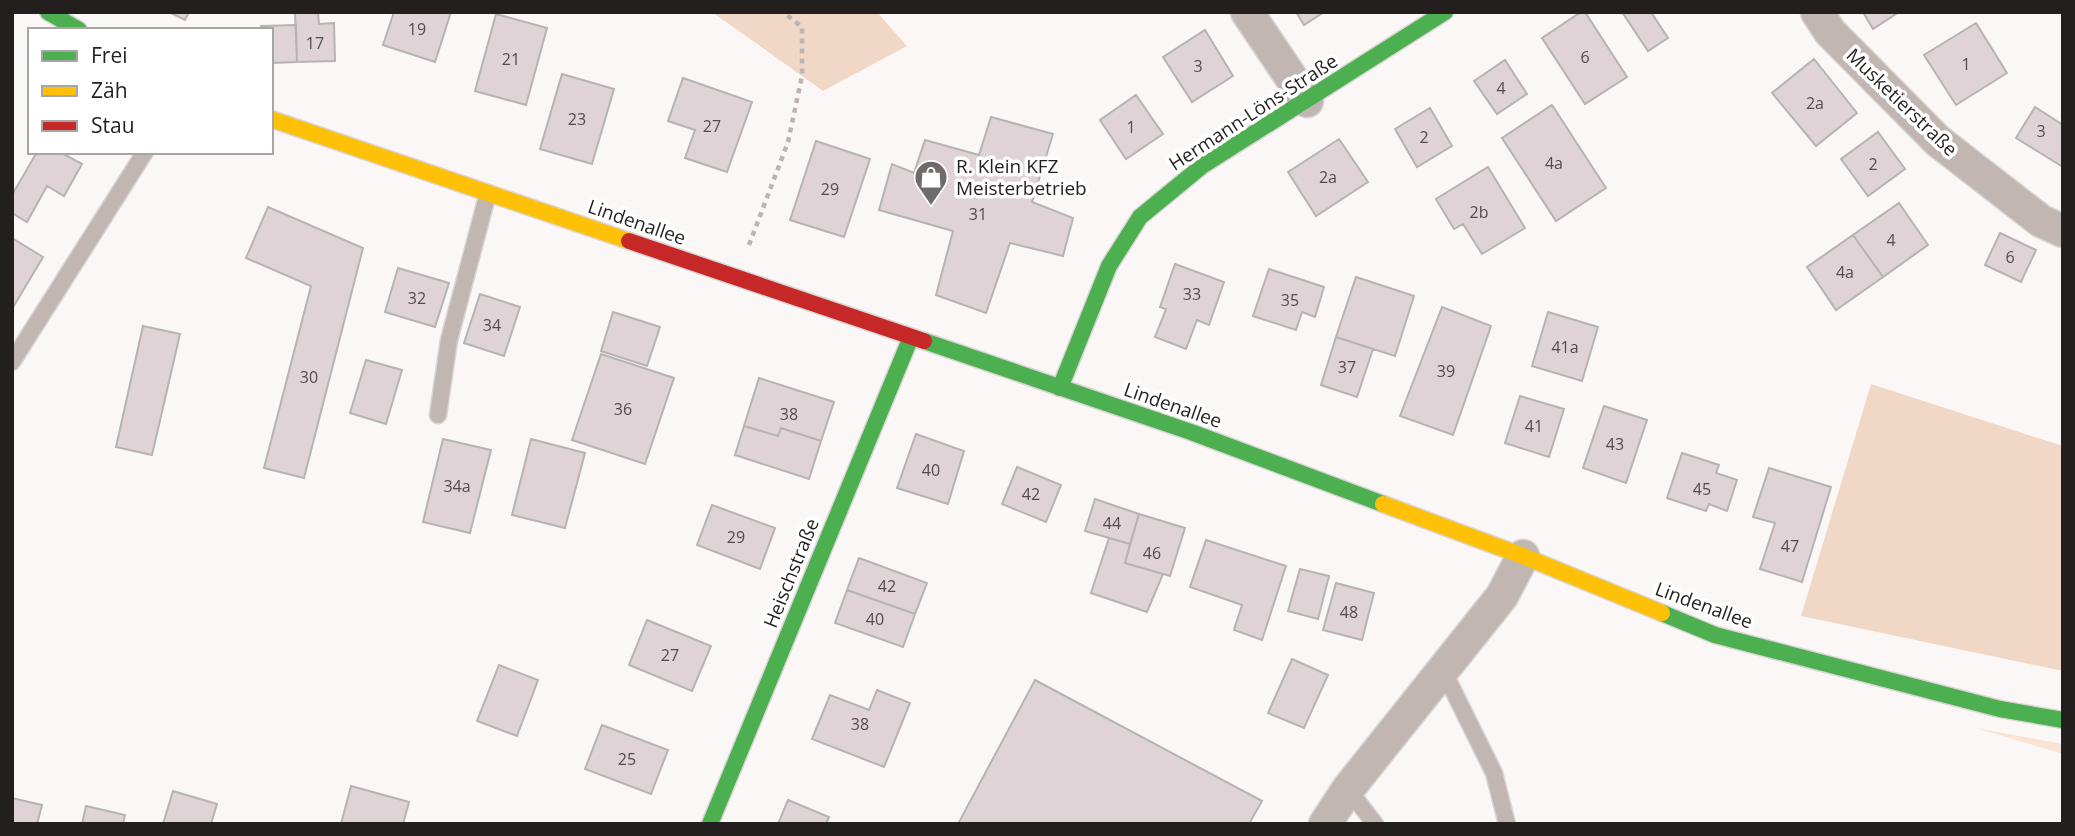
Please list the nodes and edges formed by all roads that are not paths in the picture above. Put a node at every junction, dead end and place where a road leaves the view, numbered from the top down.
1 (48, 12) edge
2 (1247, 12) edge
3 (1445, 12) edge
4 (1817, 12) edge
5 (76, 28) edge
6 (1307, 101) junction
7 (273, 120) edge
8 (144, 154) edge
9 (488, 193) junction
10 (2063, 232) edge
11 (911, 337) junction
12 (12, 362) edge
13 (1060, 388) junction
14 (438, 415) dead end
15 (1523, 556) junction
16 (1443, 670) junction
17 (2063, 720) edge
18 (1348, 789) junction
19 (710, 824) edge
20 (1325, 824) edge
21 (1375, 824) edge
22 (1507, 824) edge

1 - 5 street
2 - 6 street
3 - 6 street, Hermann-Löns-Straße
4 - 10 street, Musketierstraße
6 - 13 street, Hermann-Löns-Straße
7 - 9 street, Lindenallee
8 - 12 lane
9 - 11 street, Lindenallee
9 - 14 lane
11 - 13 street, Lindenallee
11 - 19 street, Heischstraße
13 - 15 street, Lindenallee
15 - 16 street
15 - 17 street, Lindenallee
16 - 18 street
16 - 22 lane
18 - 20 street
18 - 21 lane

